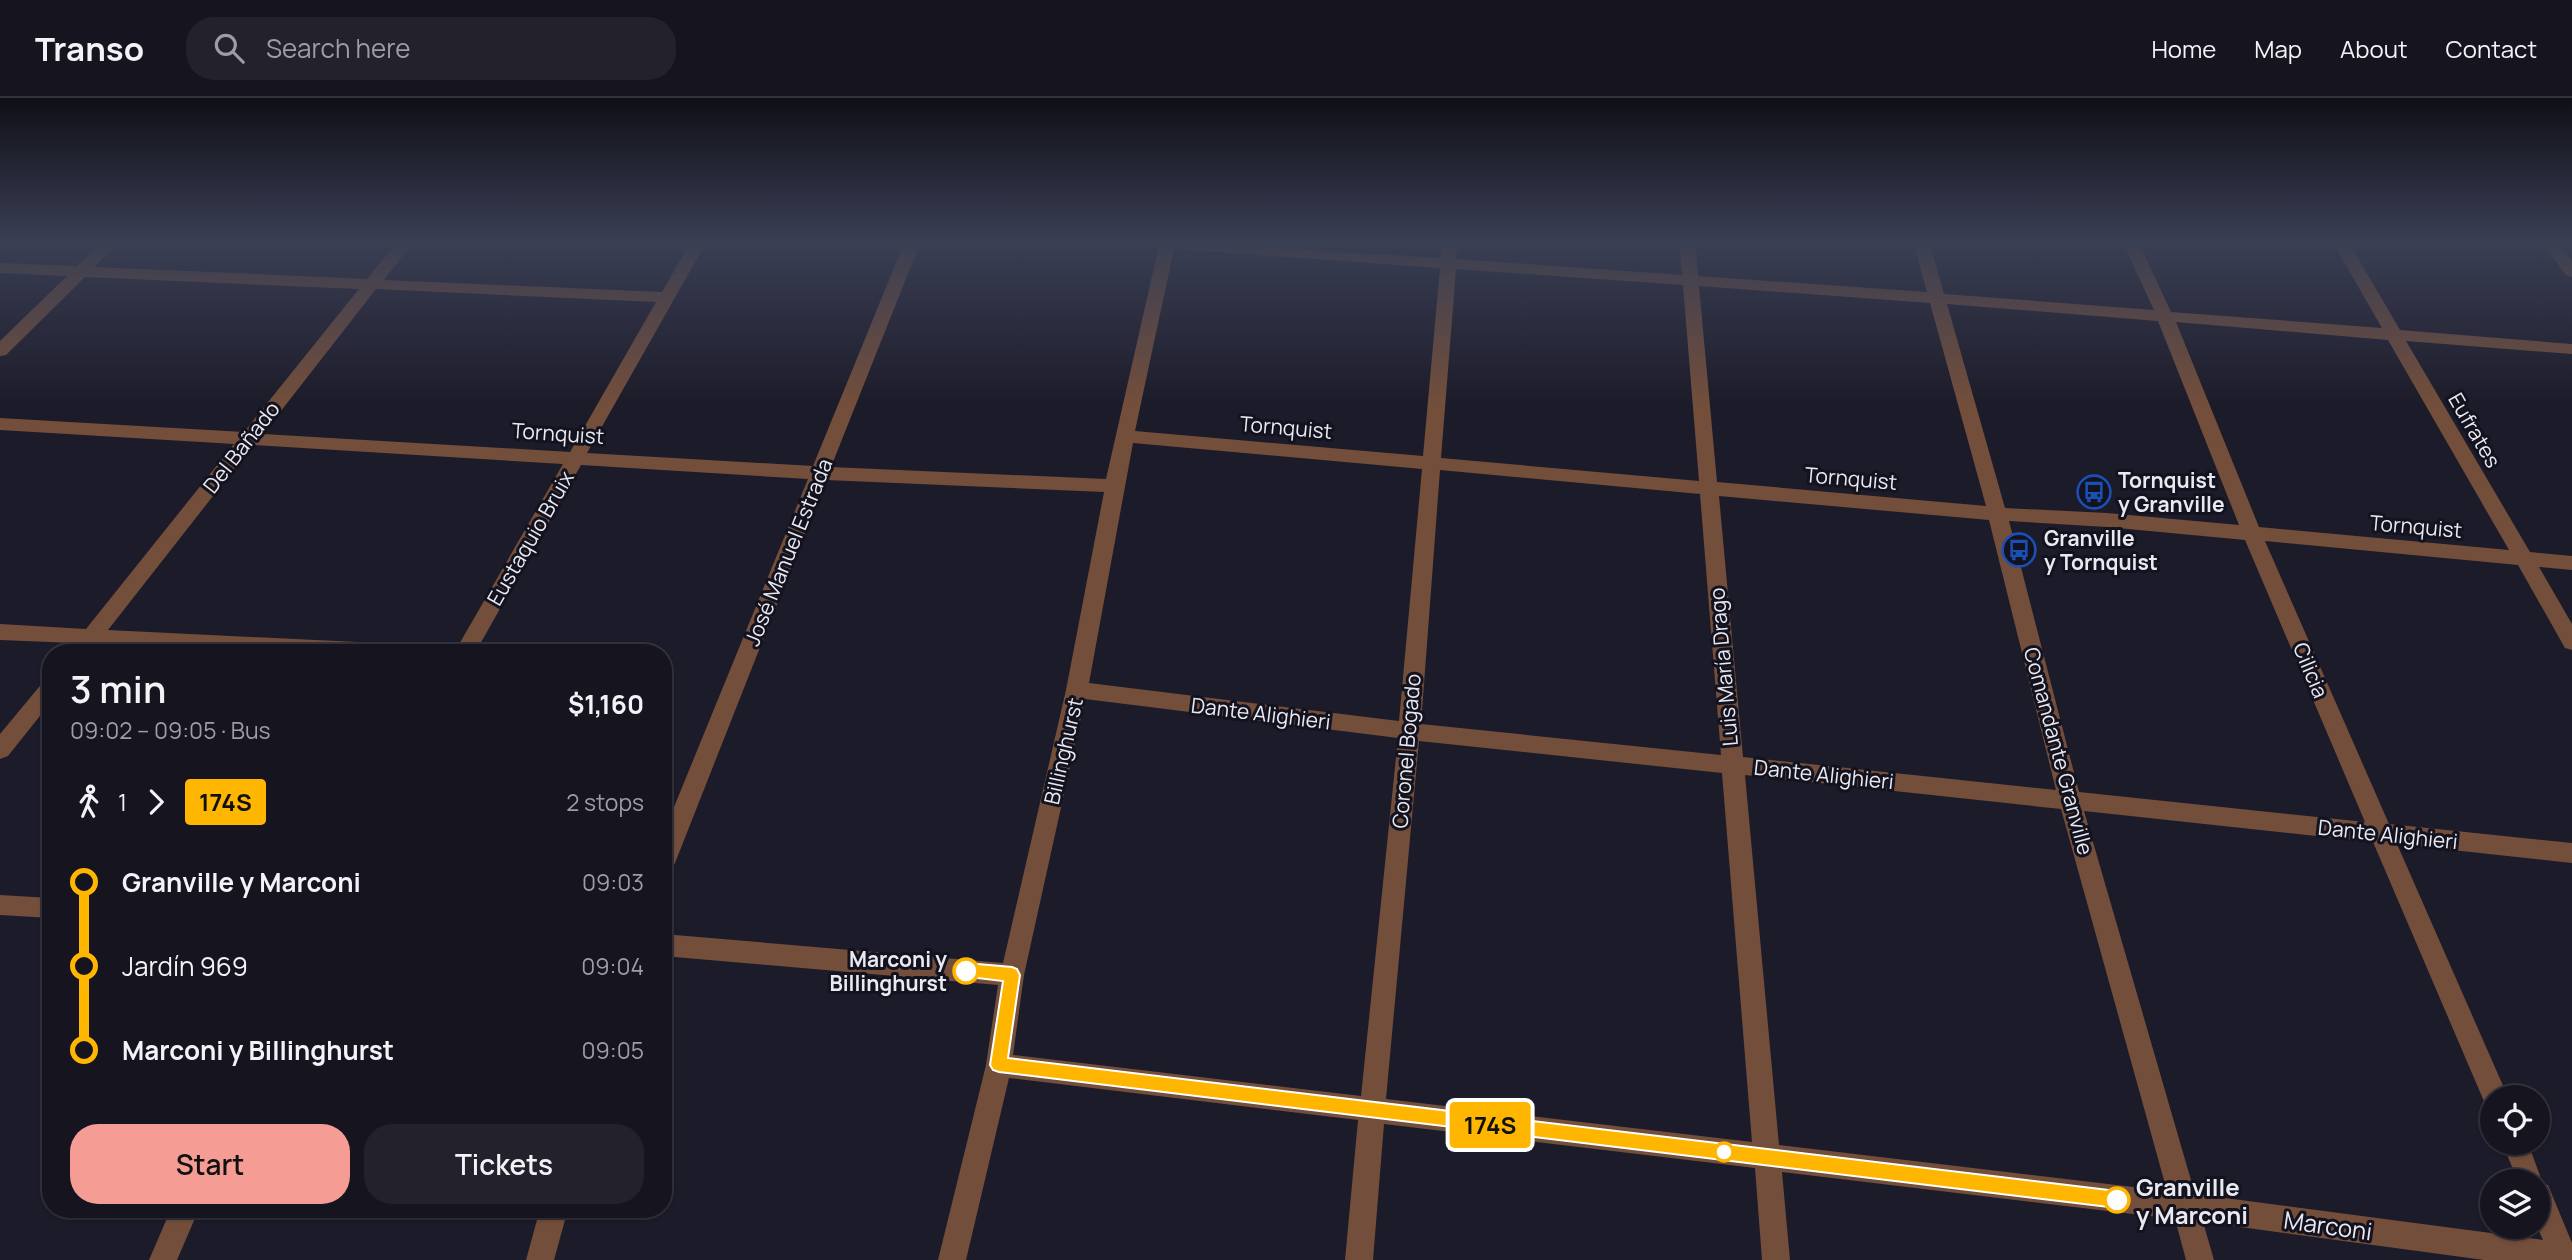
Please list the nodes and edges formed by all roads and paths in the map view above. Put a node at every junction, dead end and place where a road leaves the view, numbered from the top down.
1 (58, 295) edge
2 (363, 295) edge
3 (623, 295) edge
4 (891, 295) edge
5 (1156, 295) edge
6 (1445, 295) edge
7 (1693, 295) edge
8 (1897, 295) edge
9 (2155, 295) edge
10 (2371, 295) edge
11 (667, 297) joint
12 (1937, 298) junction
13 (2165, 317) junction
14 (2395, 336) junction
15 (2572, 349) edge
16 (0, 351) edge
17 (0, 424) edge
18 (1125, 436) junction
19 (249, 437) junction
20 (577, 457) junction
21 (1429, 461) junction
22 (820, 473) junction
23 (1114, 486) junction
24 (1708, 488) junction
25 (1998, 513) junction
26 (2252, 534) junction
27 (2523, 559) junction
28 (2572, 563) edge
29 (0, 632) edge
30 (2572, 642) edge
31 (78, 644) edge
32 (85, 644) edge
33 (469, 644) edge
34 (1077, 690) junction
35 (42, 698) edge
36 (1409, 731) junction
37 (0, 750) edge
38 (1731, 764) junction
39 (2070, 800) junction
40 (2382, 833) junction
41 (672, 841) edge
42 (2572, 853) edge
43 (0, 905) edge
44 (42, 907) edge
45 (672, 945) edge
46 (1012, 975) junction
47 (999, 1065) junction
48 (2490, 1085) edge
49 (1371, 1111) junction
50 (1767, 1157) junction
51 (2184, 1208) junction
52 (181, 1218) edge
53 (552, 1218) edge
54 (2550, 1221) edge
55 (2567, 1258) edge
56 (163, 1260) edge
57 (540, 1260) edge
58 (952, 1260) edge
59 (1359, 1260) edge
60 (1776, 1260) edge
61 (2200, 1260) edge

1 - 16 street
2 - 19 street, Del Bañado
3 - 11 street
4 - 22 street, José Manuel Estrada
5 - 18 street, Billinghurst
6 - 21 street, Coronel Bogado
7 - 24 street, Luis María Drago
8 - 12 street
9 - 13 street, Cilicia
10 - 14 street, Eufrates
11 - 20 street, Eustaquio Bruix
12 - 13 street
12 - 25 street, Comandante Granville
13 - 14 street
13 - 26 street, Cilicia
14 - 15 street
14 - 27 street, Eufrates
17 - 19 street, Tornquist
18 - 21 street, Tornquist
18 - 23 street, Billinghurst
19 - 20 street, Tornquist
19 - 32 street, Del Bañado
20 - 22 street, Tornquist
20 - 33 street, Eustaquio Bruix
21 - 24 street, Tornquist
21 - 36 street, Coronel Bogado
22 - 23 street, Tornquist
22 - 41 street, José Manuel Estrada
23 - 34 street, Billinghurst
24 - 25 street, Tornquist
24 - 38 street, Luis María Drago
25 - 26 street, Tornquist
25 - 39 street, Comandante Granville
26 - 27 street, Tornquist
26 - 40 street, Cilicia
27 - 28 street, Tornquist
27 - 30 street, Eufrates
29 - 31 street
34 - 36 street, Dante Alighieri
34 - 46 street, Billinghurst
35 - 37 street
36 - 38 street, Dante Alighieri
36 - 49 street, Coronel Bogado
38 - 39 street, Dante Alighieri
38 - 50 street, Luis María Drago
39 - 40 street, Dante Alighieri
39 - 51 street, Comandante Granville
40 - 42 street, Dante Alighieri
40 - 48 street, Cilicia
43 - 44 street
45 - 46 street
46 - 47 street, Billinghurst
47 - 49 street, Marconi
47 - 58 street, Billinghurst
49 - 50 street, Marconi
49 - 59 street, Coronel Bogado
50 - 51 street, Marconi
50 - 60 street, Luis María Drago
51 - 55 street, Marconi
51 - 61 street, Comandante Granville
52 - 56 street
53 - 57 street
54 - 55 street

